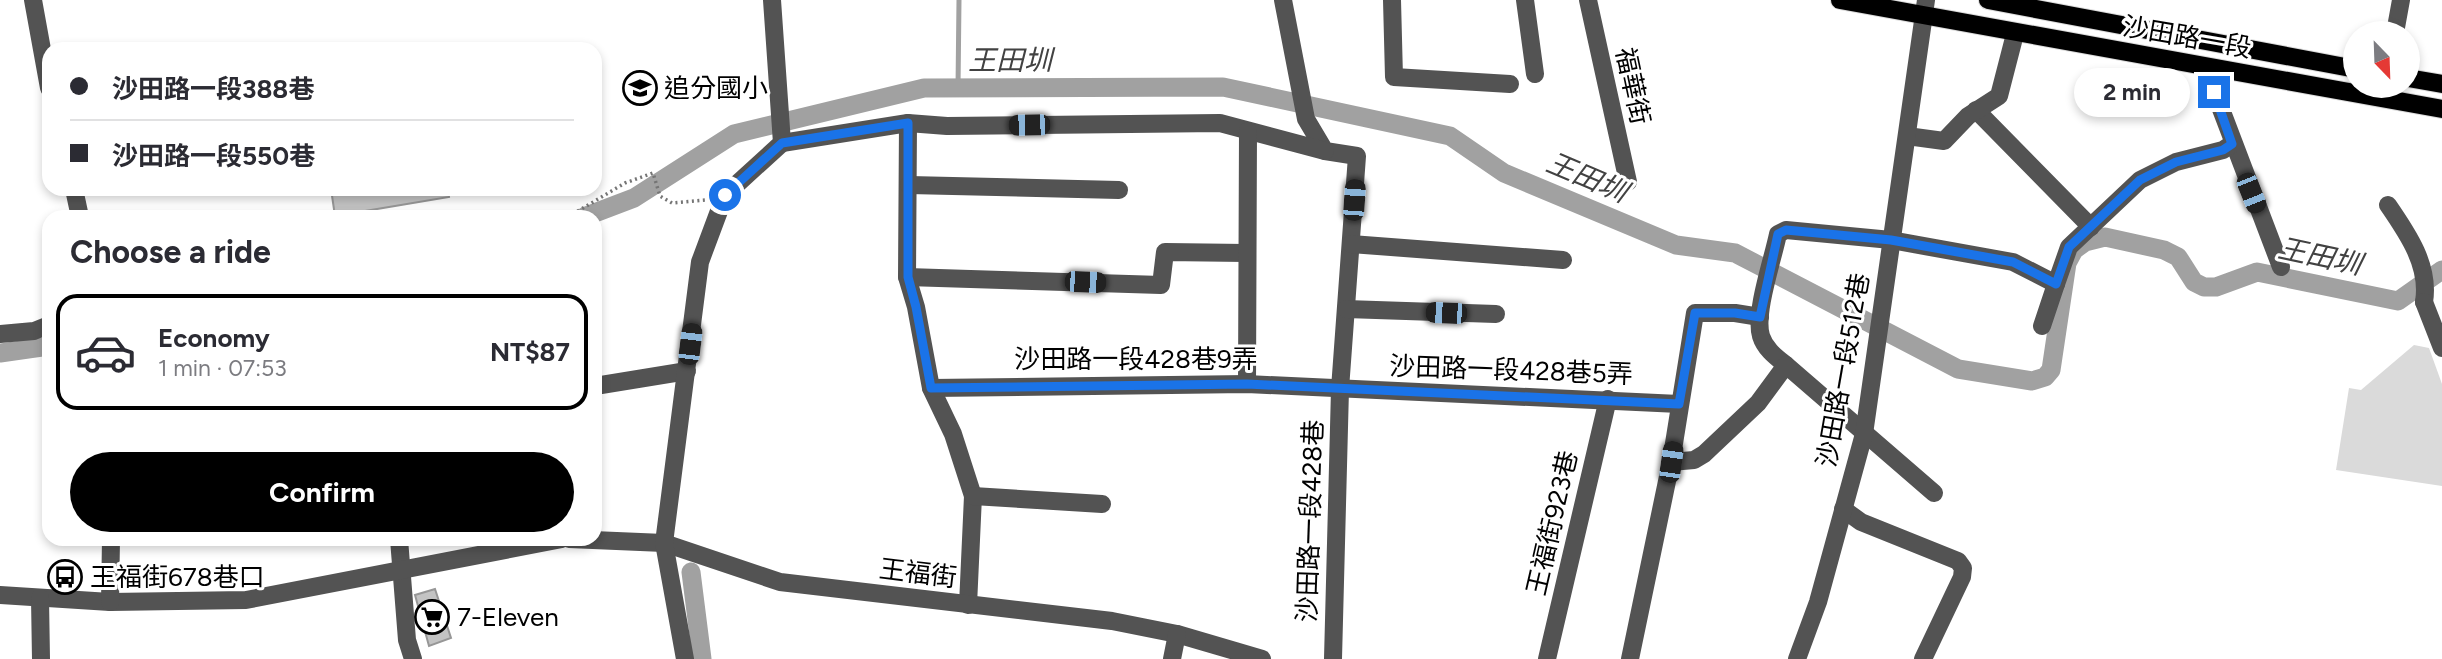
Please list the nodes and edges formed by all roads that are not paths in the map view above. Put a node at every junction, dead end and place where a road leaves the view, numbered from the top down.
1 (33, 0) edge
2 (772, 0) edge
3 (1283, 0) edge
4 (1392, 0) edge
5 (1525, 0) edge
6 (1588, 0) edge
7 (1840, 0) edge
8 (1988, 0) edge
9 (2400, 0) edge
10 (2012, 3) edge
11 (1925, 7) edge
12 (2397, 21) edge
13 (2007, 33) junction
14 (42, 50) edge
15 (2205, 67) junction
16 (2343, 67) edge
17 (1535, 74) dead end
18 (2420, 80) edge
19 (1510, 84) dead end
20 (2442, 84) edge
21 (2442, 109) edge
22 (1976, 110) junction
23 (908, 123) junction
24 (1248, 131) junction
25 (1907, 136) junction
26 (782, 143) junction
27 (2232, 144) junction
28 (1325, 151) junction
29 (1628, 182) dead end
30 (909, 185) junction
31 (1119, 190) dead end
32 (2388, 205) dead end
33 (2091, 227) junction
34 (1891, 240) junction
35 (1351, 244) junction
36 (1246, 253) junction
37 (1563, 260) dead end
38 (2281, 267) dead end
39 (908, 277) junction
40 (2056, 284) junction
41 (2442, 288) edge
42 (2424, 302) junction
43 (1346, 309) junction
44 (1496, 314) dead end
45 (1760, 317) junction
46 (2042, 326) dead end
47 (42, 328) edge
48 (0, 334) edge
49 (2442, 348) edge
50 (1786, 365) junction
51 (687, 371) junction
52 (1247, 384) junction
53 (602, 385) edge
54 (931, 388) junction
55 (1340, 389) junction
56 (1608, 399) junction
57 (1679, 404) junction
58 (1864, 434) junction
59 (1671, 462) junction
60 (1934, 493) dead end
61 (973, 496) junction
62 (1101, 504) dead end
63 (1843, 509) junction
64 (602, 540) edge
65 (664, 543) junction
66 (111, 546) edge
67 (399, 546) edge
68 (515, 546) edge
69 (403, 571) junction
70 (0, 595) edge
71 (40, 598) junction
72 (110, 602) junction
73 (968, 605) junction
74 (1177, 634) junction
75 (41, 659) edge
76 (414, 659) edge
77 (685, 659) edge
78 (1172, 659) edge
79 (1262, 659) edge
80 (1333, 659) edge
81 (1547, 659) edge
82 (1630, 659) edge
83 (1797, 659) edge
84 (1923, 659) edge

1 - 14 street
2 - 26 street
3 - 28 street
4 - 19 street
5 - 17 street
6 - 29 street, 福華街
7 - 11 main road, 沙田路一段
8 - 10 main road, 沙田路一段
9 - 12 street
10 - 13 street
10 - 16 main road, 沙田路一段
11 - 13 main road, 沙田路一段
11 - 25 street, 沙田路一段512巷
13 - 15 main road, 沙田路一段
13 - 22 street
15 - 21 main road, 沙田路一段
15 - 27 street
18 - 20 main road
22 - 25 street
22 - 33 street
23 - 24 street
23 - 26 street
23 - 30 street
24 - 28 street
24 - 36 street
25 - 34 street, 沙田路一段512巷
26 - 51 street
27 - 33 street
27 - 38 street
28 - 35 street, 沙田路一段428巷
30 - 31 street
30 - 39 street
32 - 42 street
33 - 40 street
34 - 40 street
34 - 45 street
34 - 58 street, 沙田路一段512巷
35 - 37 street
35 - 43 street, 沙田路一段428巷
36 - 39 street
36 - 52 street
39 - 54 street
40 - 46 street
41 - 42 street
42 - 49 street
43 - 44 street
43 - 55 street, 沙田路一段428巷
45 - 50 street
45 - 57 street
47 - 48 street
50 - 58 street
50 - 59 street
51 - 53 street
51 - 65 street
52 - 54 street, 沙田路一段428巷9弄
52 - 55 street, 沙田路一段428巷9弄
54 - 61 street
55 - 56 street, 沙田路一段428巷5弄
55 - 80 street, 沙田路一段428巷
56 - 57 street, 沙田路一段428巷5弄
56 - 81 street, 王福街923巷
57 - 59 street
58 - 60 street
58 - 63 street, 沙田路一段512巷
59 - 82 street
61 - 62 street
61 - 73 street
63 - 83 street, 沙田路一段512巷
63 - 84 street
64 - 65 street, 王福街
65 - 73 street, 王福街
65 - 77 street
66 - 72 street
67 - 69 street
68 - 69 street
69 - 72 street
69 - 76 street
70 - 71 street
71 - 72 street
71 - 75 street
73 - 74 street, 王福街
74 - 78 street
74 - 79 street, 王福街

